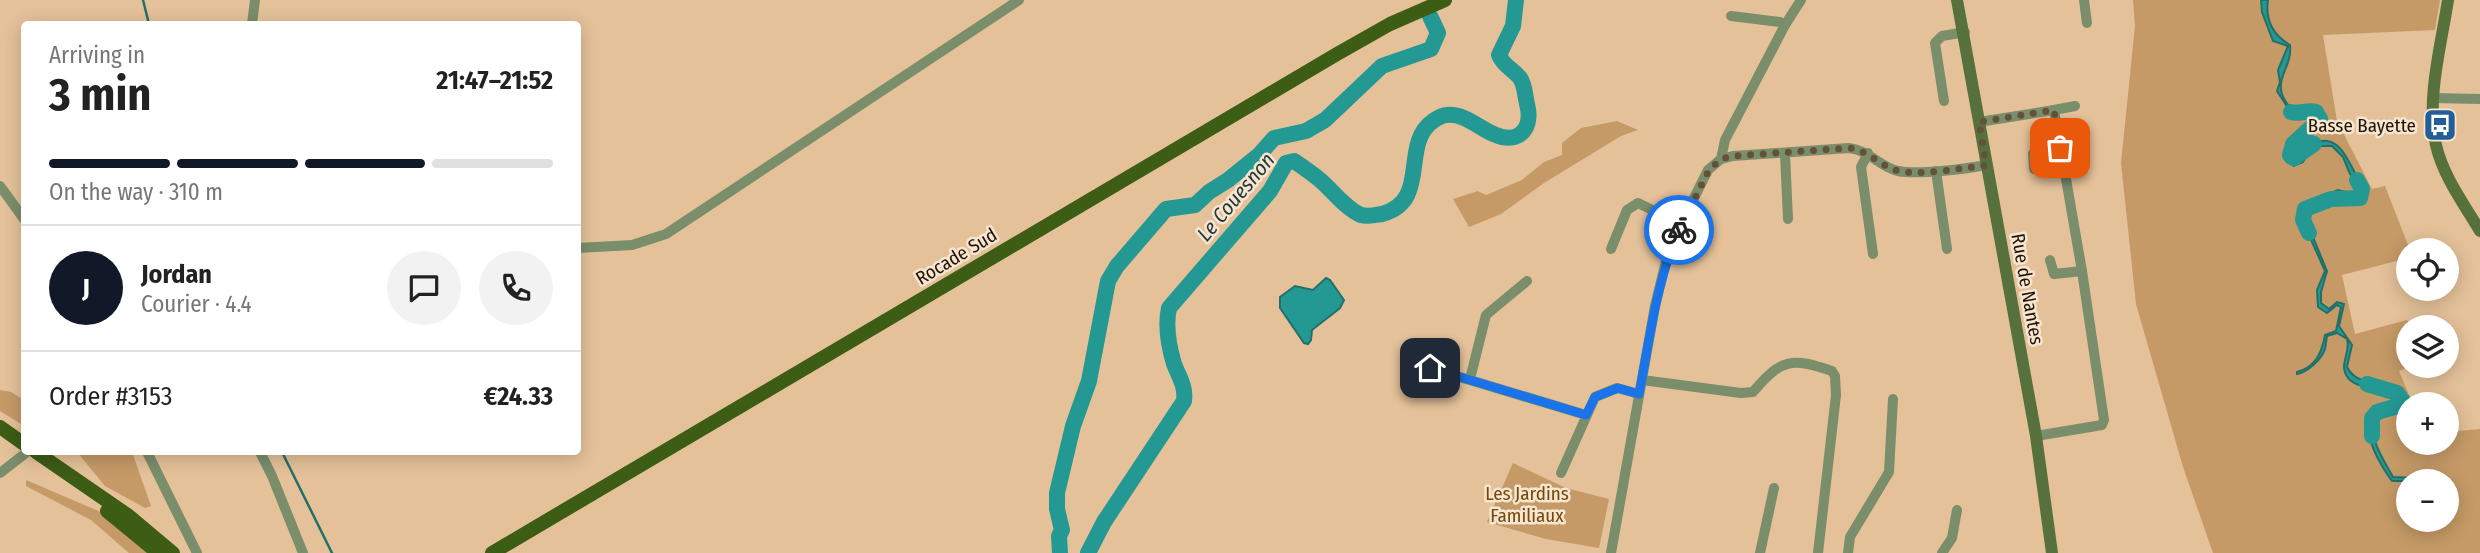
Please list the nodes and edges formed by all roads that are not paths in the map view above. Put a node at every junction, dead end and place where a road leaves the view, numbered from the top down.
1 (255, 0) edge
2 (1019, 0) edge
3 (1445, 0) edge
4 (1801, 0) edge
5 (1957, 0) edge
6 (2084, 0) edge
7 (2448, 0) edge
8 (1731, 16) dead end
9 (252, 21) edge
10 (2087, 23) dead end
11 (1785, 25) junction
12 (1965, 32) junction
13 (2434, 98) junction
14 (2480, 99) edge
15 (1944, 101) dead end
16 (2075, 106) dead end
17 (2054, 110) junction
18 (1979, 122) junction
19 (2060, 148) junction
20 (1868, 153) junction
21 (1785, 154) junction
22 (1721, 159) junction
23 (1986, 165) junction
24 (2034, 169) dead end
25 (1936, 171) junction
26 (0, 186) edge
27 (21, 215) edge
28 (1788, 219) dead end
29 (1681, 224) junction
30 (2480, 231) edge
31 (581, 248) edge
32 (1611, 249) dead end
33 (1947, 249) dead end
34 (1873, 254) dead end
35 (2050, 260) dead end
36 (2082, 271) junction
37 (1527, 281) dead end
38 (1430, 368) dead end
39 (1470, 379) junction
40 (1642, 380) junction
41 (1639, 394) junction
42 (1893, 399) dead end
43 (1586, 415) junction
44 (0, 427) edge
45 (2036, 436) junction
46 (21, 441) edge
47 (23, 455) edge
48 (40, 455) edge
49 (148, 455) edge
50 (262, 455) edge
51 (62, 470) junction
52 (0, 473) edge
53 (1561, 473) dead end
54 (1774, 488) dead end
55 (1957, 510) dead end
56 (158, 553) edge
57 (173, 553) edge
58 (197, 553) edge
59 (303, 553) edge
60 (492, 553) edge
61 (1611, 553) edge
62 (1760, 553) edge
63 (1818, 553) edge
64 (1848, 553) edge
65 (1942, 553) edge
66 (2052, 553) edge

1 - 9 street
2 - 31 street
3 - 60 main road, Rocade Sud
4 - 11 street
5 - 12 main road, Rue de Nantes
6 - 10 street
7 - 13 main road
8 - 11 street
11 - 22 street
12 - 15 street
12 - 18 main road, Rue de Nantes
13 - 14 street
13 - 30 main road
16 - 17 street
17 - 18 street
17 - 19 street
18 - 23 main road, Rue de Nantes
19 - 24 street
19 - 36 street
20 - 21 street
20 - 25 street
20 - 34 street
21 - 22 street
21 - 28 street
22 - 29 street
23 - 25 street
23 - 45 main road, Rue de Nantes
25 - 33 street
26 - 27 street
29 - 32 street
29 - 40 street
35 - 36 street
36 - 45 street
37 - 39 street
38 - 39 street
39 - 43 street
40 - 41 street
40 - 63 street
41 - 43 street
41 - 61 street
42 - 64 street
43 - 53 street
44 - 46 main road
45 - 66 main road, Rue de Nantes
47 - 52 street
48 - 51 main road
49 - 58 street
50 - 59 street
51 - 56 main road
51 - 57 main road
54 - 62 street
55 - 65 street

